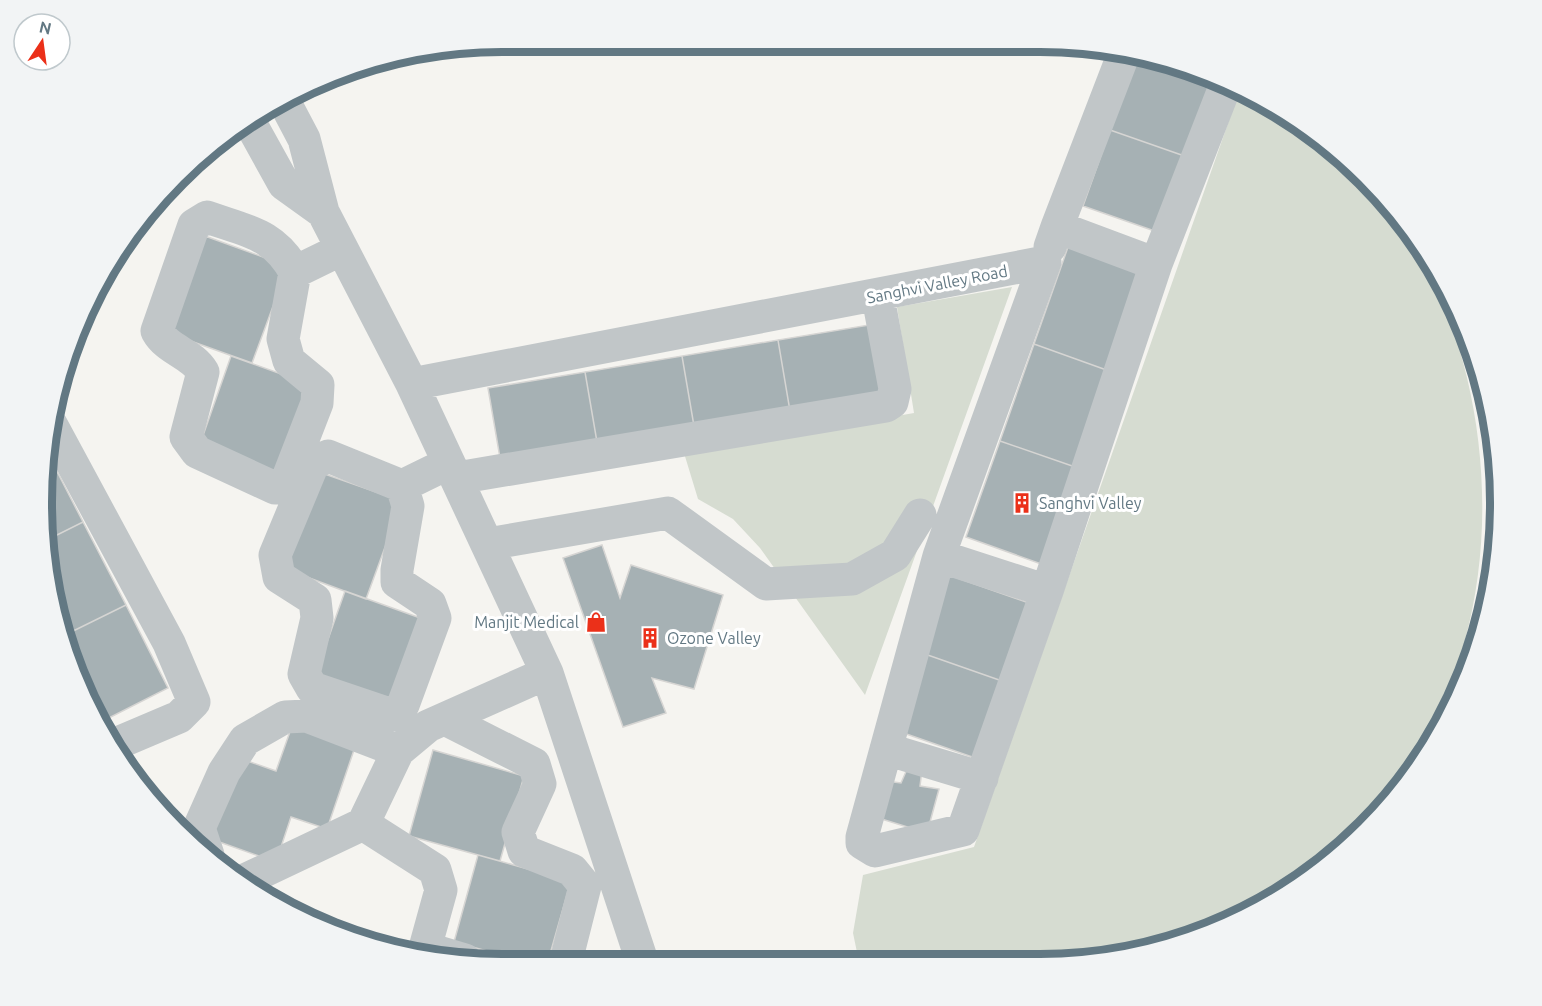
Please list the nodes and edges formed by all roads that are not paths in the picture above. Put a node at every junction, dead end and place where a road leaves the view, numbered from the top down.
1 (1121, 60) edge
2 (1223, 92) edge
3 (288, 108) edge
4 (253, 128) edge
5 (323, 212) junction
6 (1057, 227) junction
7 (340, 250) junction
8 (1045, 262) junction
9 (1156, 264) junction
10 (295, 272) junction
11 (878, 297) junction
12 (412, 384) junction
13 (57, 436) edge
14 (453, 471) junction
15 (402, 486) junction
16 (920, 515) dead end
17 (488, 544) junction
18 (939, 556) junction
19 (1047, 591) junction
20 (547, 673) junction
21 (445, 719) junction
22 (121, 742) edge
23 (886, 749) junction
24 (398, 751) junction
25 (982, 778) junction
26 (363, 824) junction
27 (203, 840) edge
28 (251, 877) edge
29 (628, 920) junction
30 (570, 946) edge
31 (425, 947) edge
32 (640, 954) edge

1 - 6 street
2 - 9 street
3 - 5 street
4 - 5 street
5 - 7 street
6 - 8 street
6 - 9 street
7 - 10 street
7 - 12 street
8 - 11 street, Sanghvi Valley Road
8 - 18 street
9 - 19 street
10 - 10 street
11 - 12 street, Sanghvi Valley Road
11 - 14 street
12 - 14 street
13 - 22 street
14 - 15 street
14 - 17 street
15 - 15 street
16 - 17 street
17 - 20 street
18 - 19 street
18 - 23 street
19 - 25 street
20 - 21 street
20 - 29 street
21 - 24 street
21 - 30 street
23 - 25 street
23 - 25 street
24 - 26 street
24 - 27 street
26 - 28 street
26 - 31 street
29 - 30 street
29 - 32 street

